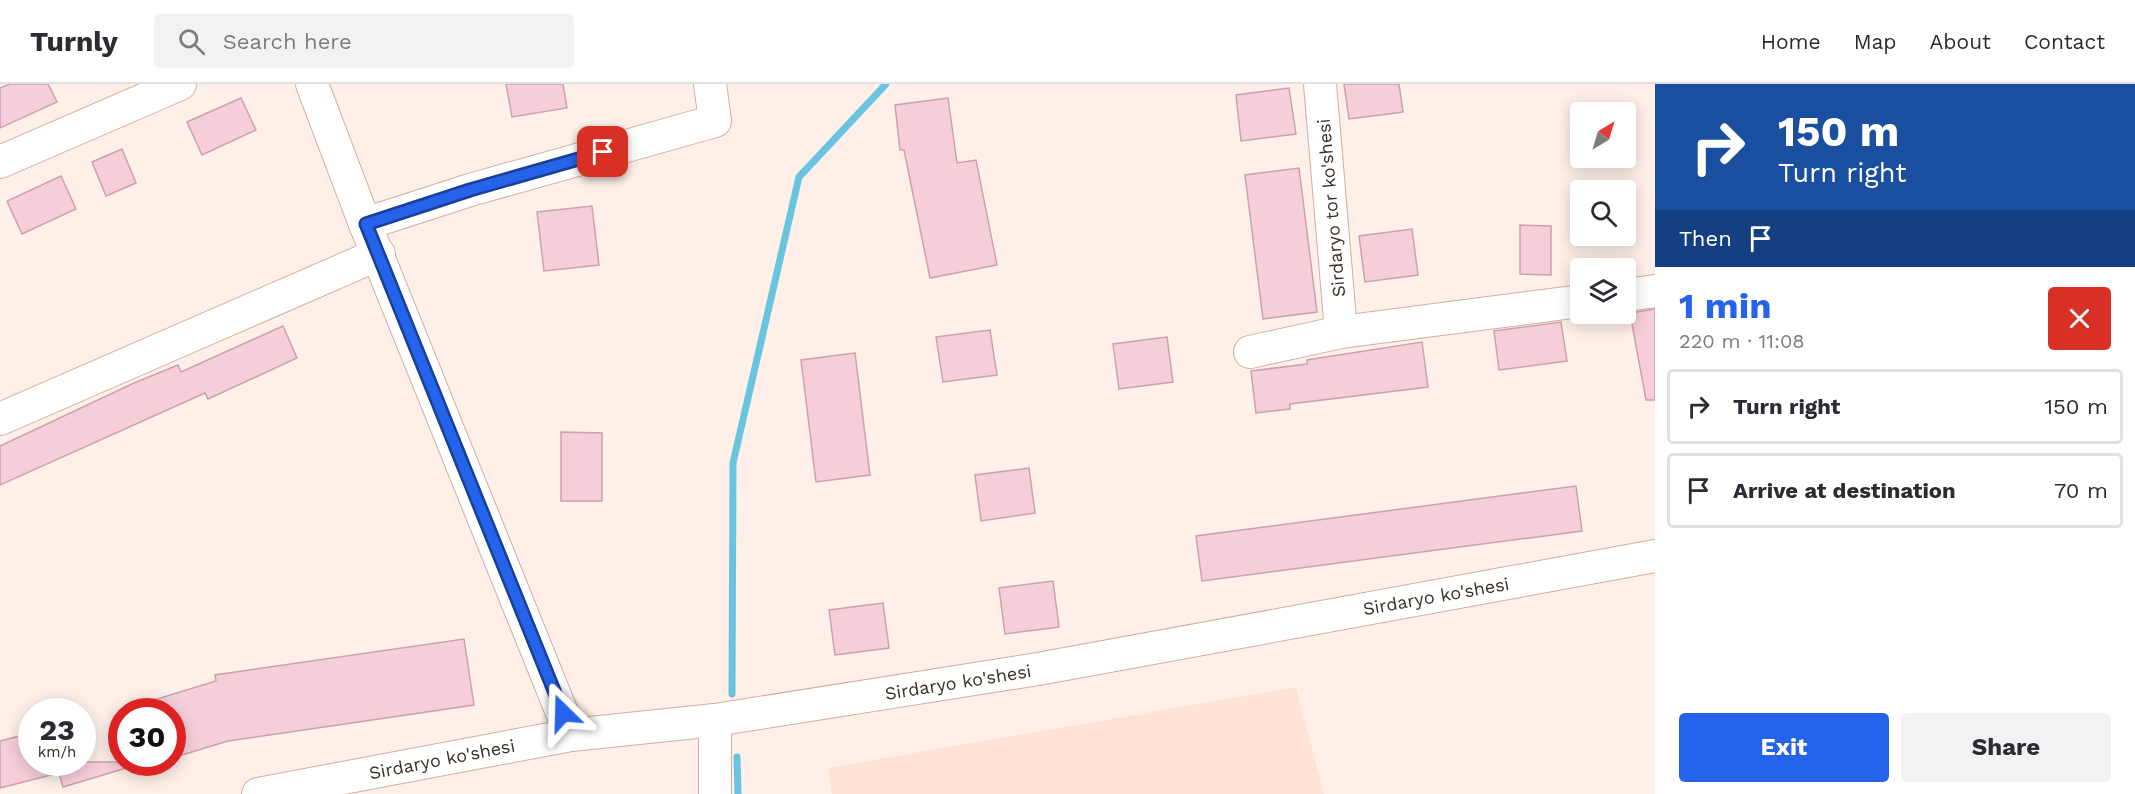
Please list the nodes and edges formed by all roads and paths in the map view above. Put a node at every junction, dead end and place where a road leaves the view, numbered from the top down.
1 (180, 84) edge
2 (312, 84) edge
3 (710, 84) edge
4 (1320, 84) edge
5 (0, 162) edge
6 (366, 224) junction
7 (379, 254) junction
8 (1655, 291) edge
9 (1636, 294) edge
10 (1570, 302) edge
11 (1341, 332) junction
12 (1250, 352) dead end
13 (0, 419) edge
14 (1655, 556) edge
15 (715, 720) junction
16 (571, 735) junction
17 (258, 794) edge
18 (715, 794) edge

1 - 5 street
2 - 6 street
3 - 6 street
4 - 11 street, Sirdaryo tor ko'shesi
6 - 7 street
7 - 13 street
7 - 16 street
8 - 9 street
10 - 11 street
11 - 12 street
14 - 15 street, Sirdaryo ko'shesi
15 - 16 street, Sirdaryo ko'shesi
15 - 18 street
16 - 17 street, Sirdaryo ko'shesi

